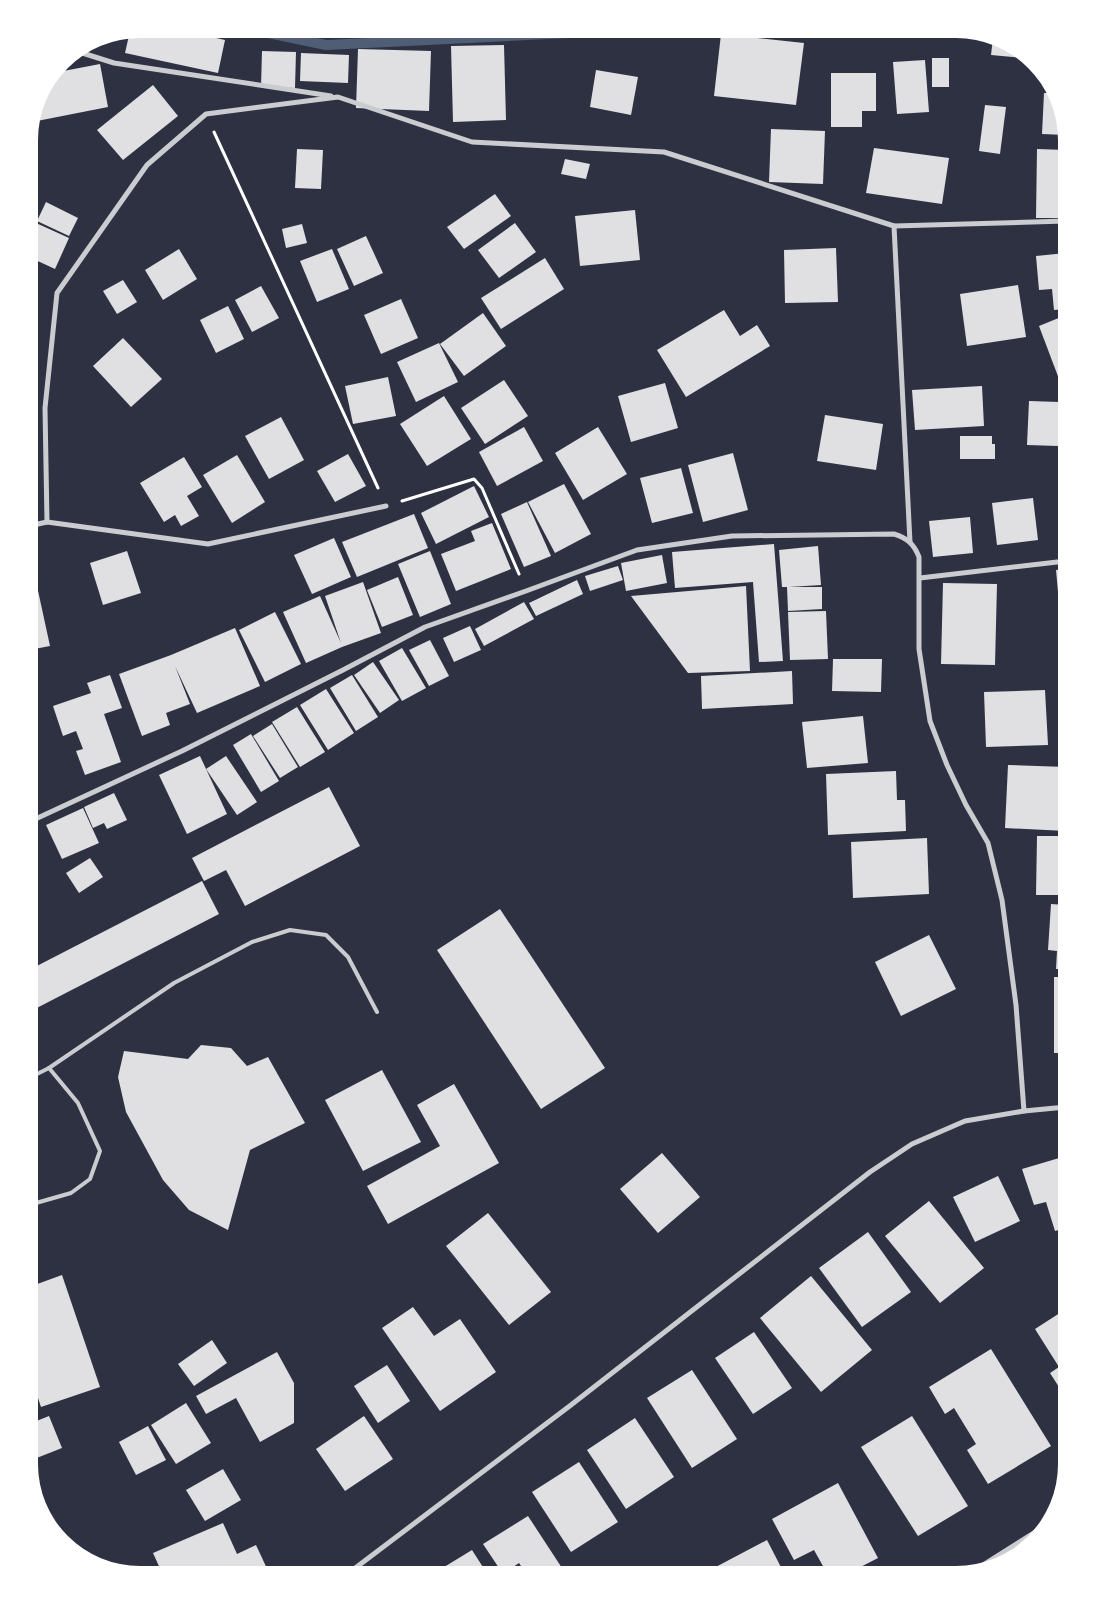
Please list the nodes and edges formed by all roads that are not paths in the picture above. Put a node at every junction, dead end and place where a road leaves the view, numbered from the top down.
1 (85, 54) edge
2 (338, 97) junction
3 (1058, 221) edge
4 (894, 226) junction
5 (386, 506) road end
6 (47, 522) junction
7 (38, 524) edge
8 (910, 542) junction
9 (1058, 562) edge
10 (920, 578) junction
11 (38, 818) edge
12 (377, 1012) dead end
13 (49, 1068) junction
14 (38, 1074) edge
15 (1058, 1109) edge
16 (1024, 1111) junction
17 (38, 1202) edge
18 (1029, 1536) edge
19 (990, 1561) edge
20 (358, 1566) edge

1 - 2 street
2 - 4 street
2 - 6 street
3 - 4 street
4 - 8 street
5 - 6 street
6 - 7 street
8 - 10 street
8 - 11 street
9 - 10 street
10 - 16 street
12 - 13 lane
13 - 14 lane
13 - 17 lane
15 - 16 street
16 - 20 street
18 - 19 street

